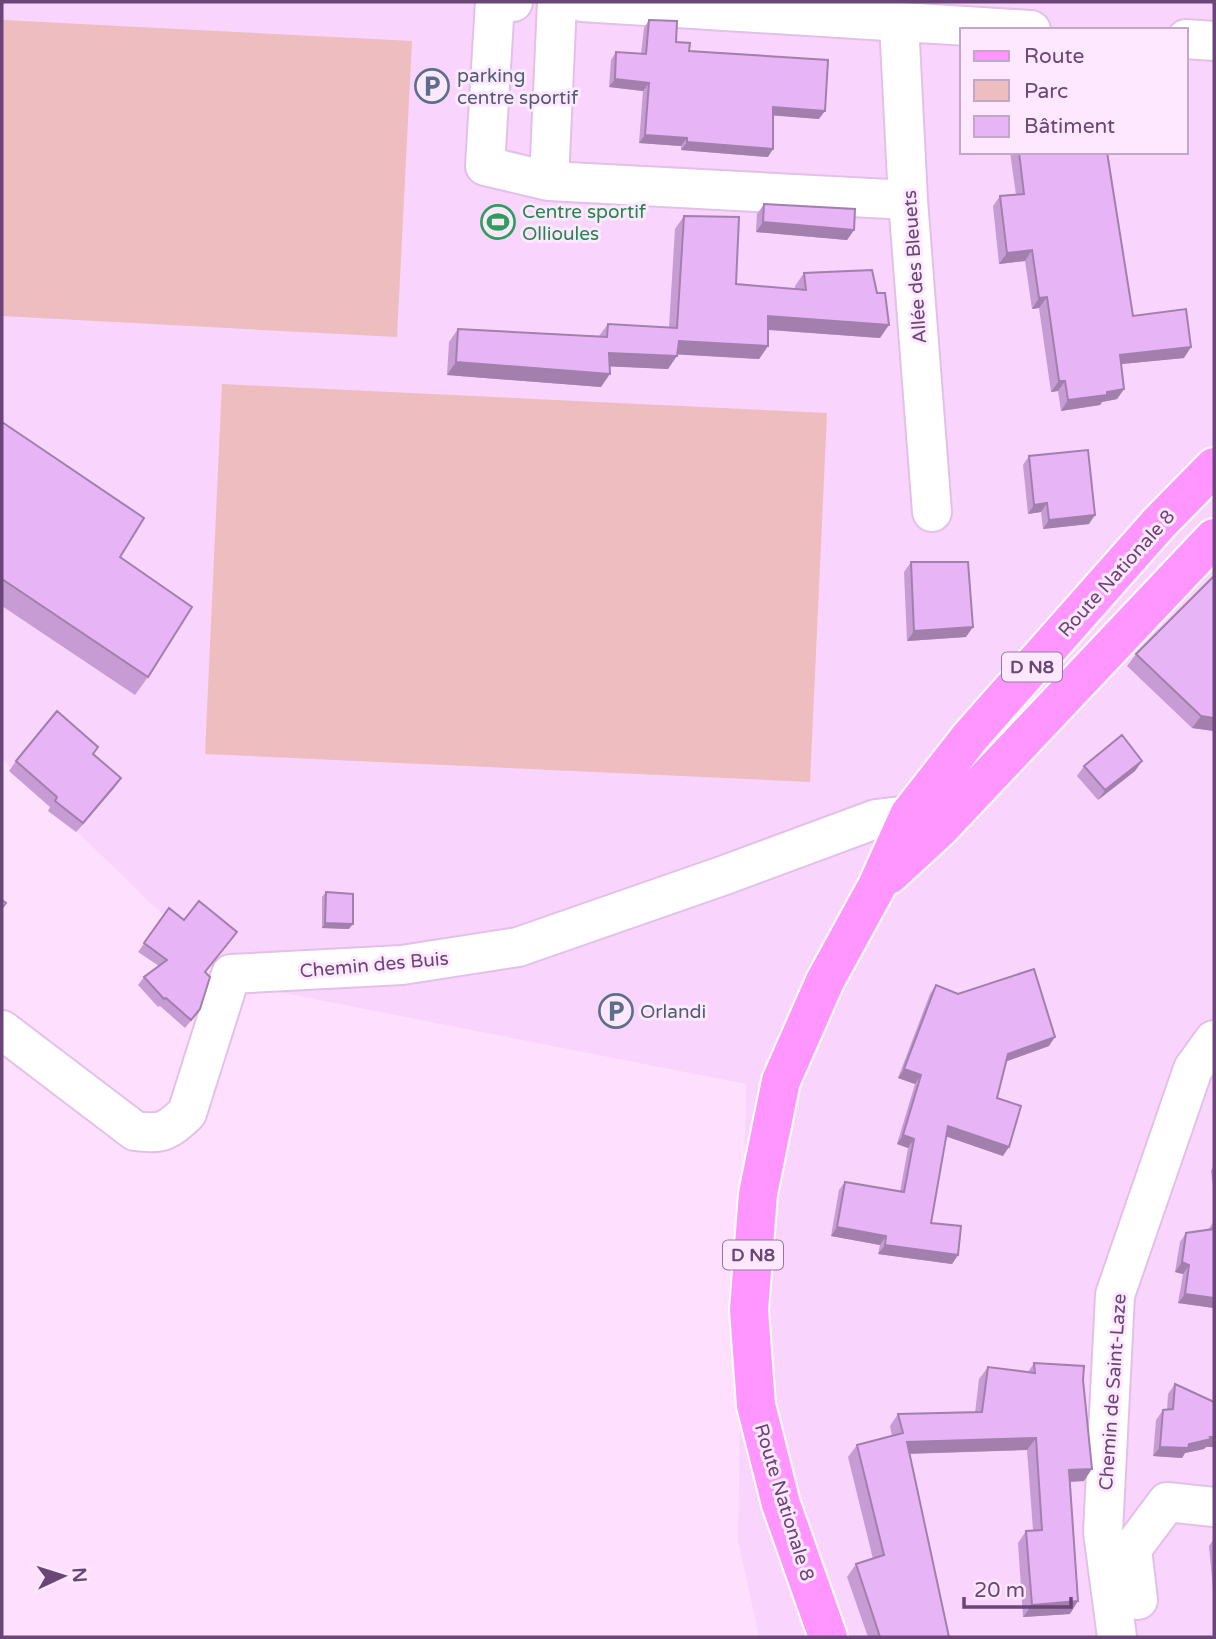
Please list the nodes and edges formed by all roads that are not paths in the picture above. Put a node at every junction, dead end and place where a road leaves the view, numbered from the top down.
1 (513, 2) edge
2 (558, 2) edge
3 (582, 2) edge
4 (899, 22) junction
5 (998, 28) edge
6 (1188, 39) edge
7 (1214, 41) edge
8 (549, 181) junction
9 (908, 200) junction
10 (1214, 467) edge
11 (932, 512) dead end
12 (1214, 538) edge
13 (909, 815) junction
14 (877, 886) junction
15 (2, 1030) edge
16 (1214, 1040) edge
17 (1214, 1507) edge
18 (828, 1637) edge
19 (1117, 1637) edge
20 (1142, 1637) edge

1 - 8 street
2 - 8 street
3 - 4 street
4 - 5 street
4 - 9 street, Allée des Bleuets
6 - 7 street
8 - 9 street
9 - 11 street, Allée des Bleuets
10 - 13 main road, Route Nationale 8 / D N8
12 - 14 main road, Route Nationale 8 / D N8
13 - 14 main road, Route Nationale 8 / D N8
13 - 15 street, Chemin des Buis
14 - 18 main road, Route Nationale 8 / D N8
16 - 19 street, Chemin de Saint-Laze
17 - 20 street

